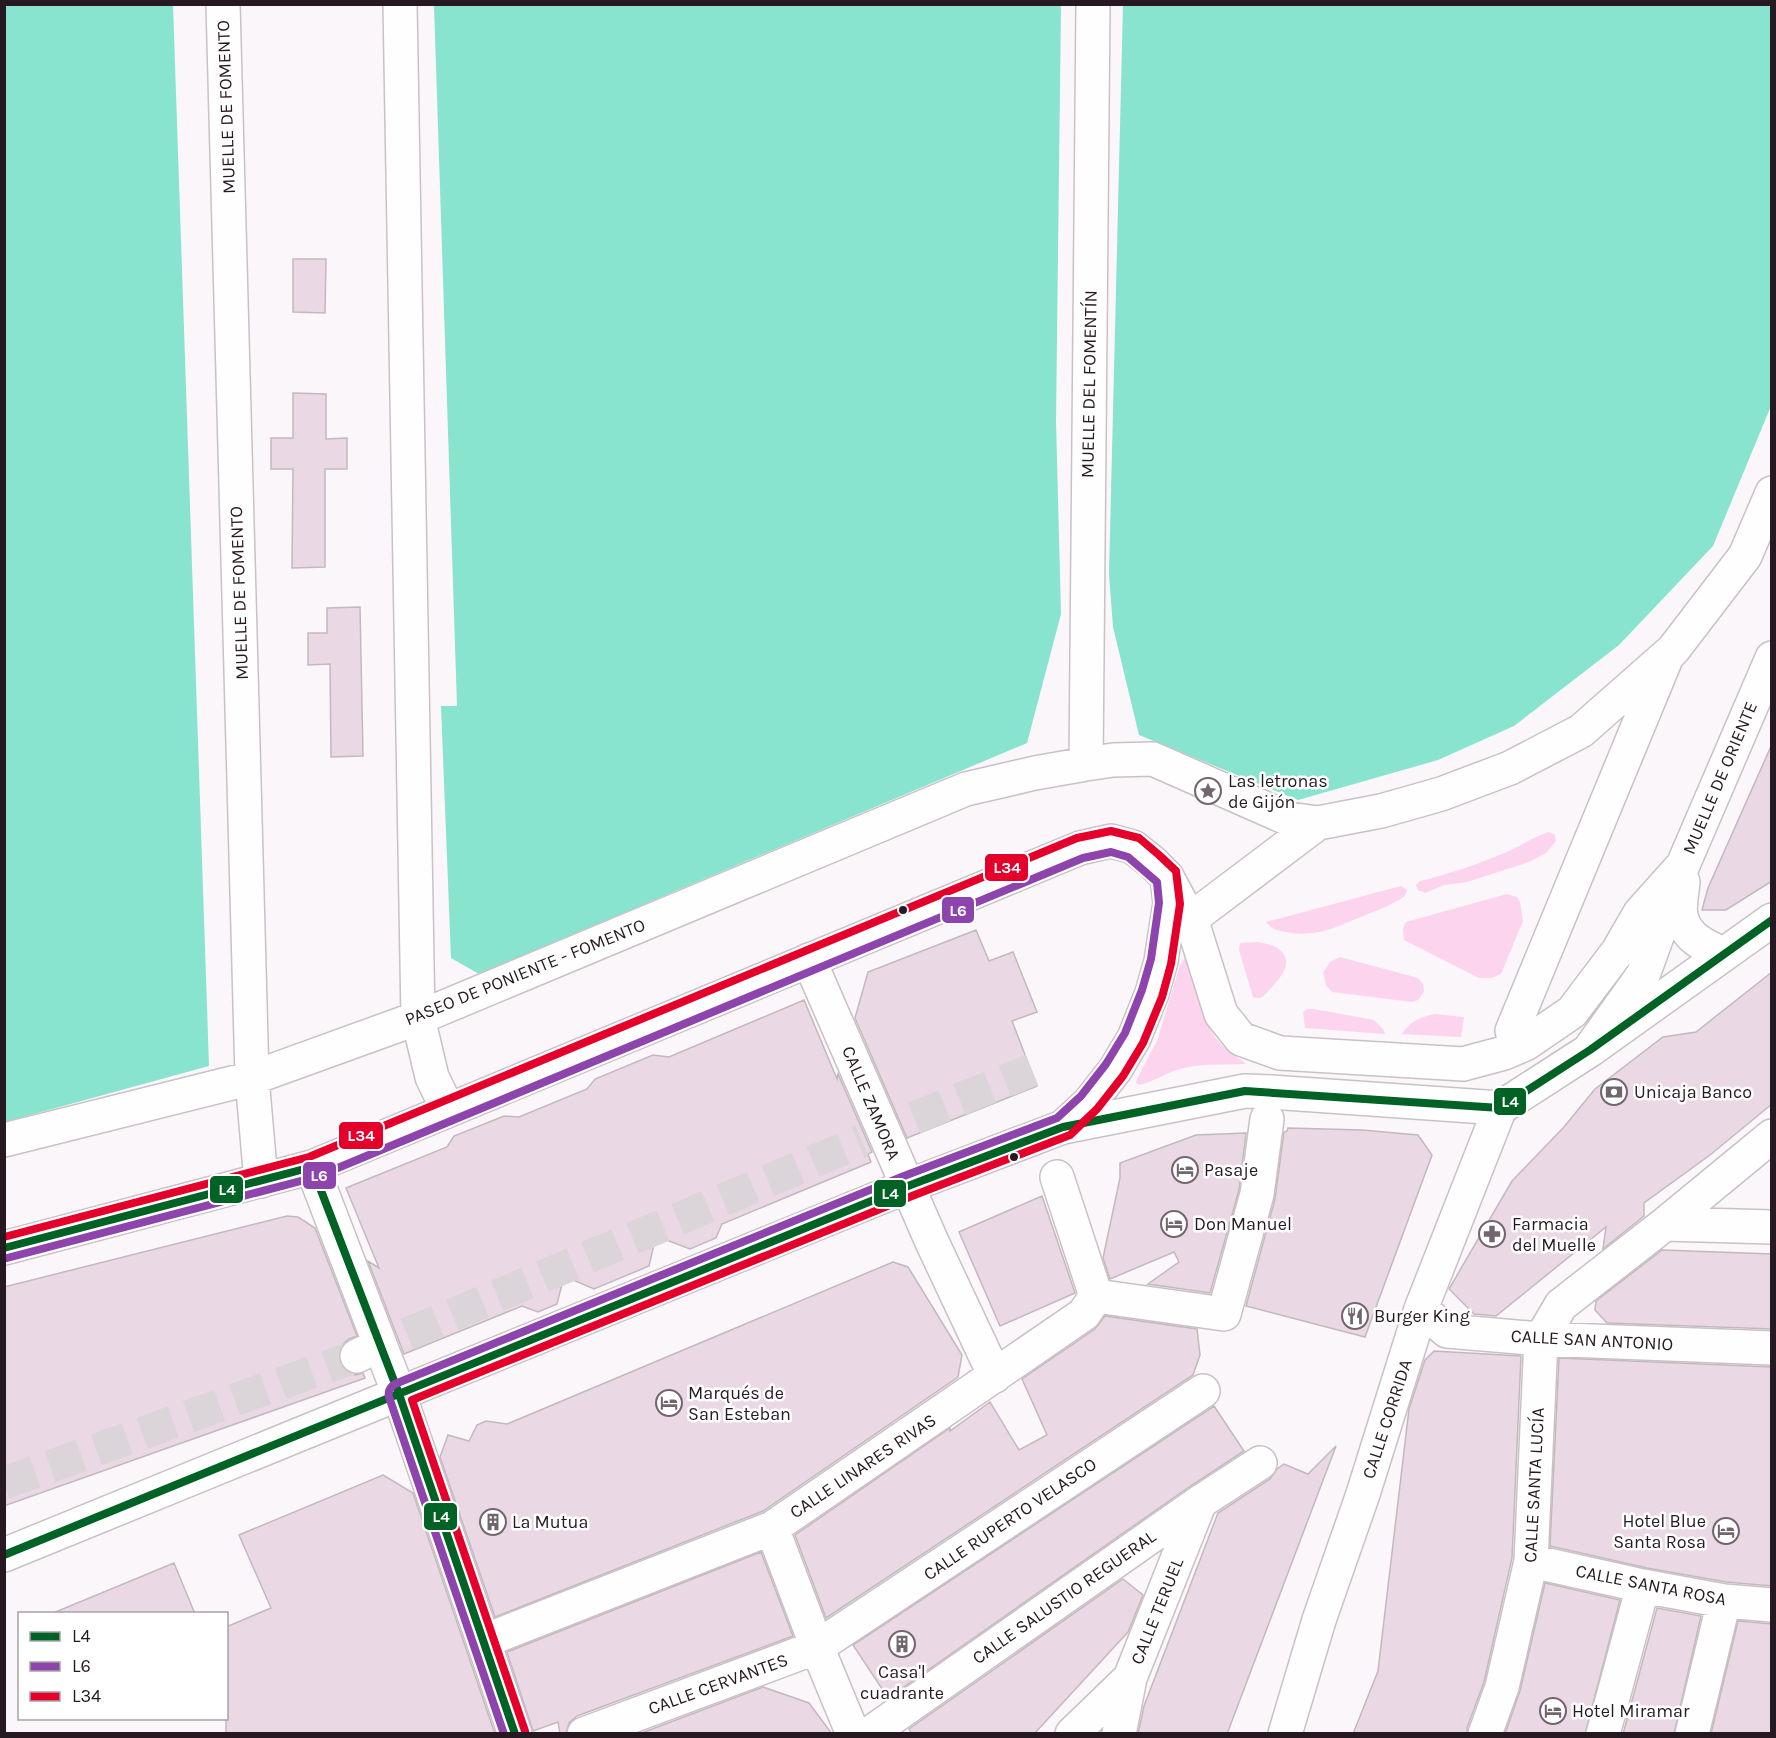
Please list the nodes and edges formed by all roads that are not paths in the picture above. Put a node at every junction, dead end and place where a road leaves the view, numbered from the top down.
1 (223, 4) edge
2 (400, 4) edge
3 (1093, 4) edge
4 (1772, 493) edge
5 (1668, 654) junction
6 (1772, 658) edge
7 (1086, 764) junction
8 (1318, 823) junction
9 (1683, 865) junction
10 (1167, 877) junction
11 (1200, 912) dead end
12 (1772, 920) edge
13 (1723, 954) junction
14 (809, 960) junction
15 (418, 1017) junction
16 (1512, 1031) dead end
17 (1590, 1050) junction
18 (252, 1078) junction
19 (1500, 1108) junction
20 (448, 1110) junction
21 (1267, 1119) dead end
22 (1063, 1127) junction
23 (1772, 1136) edge
24 (4, 1140) edge
25 (312, 1167) junction
26 (1058, 1177) dead end
27 (261, 1181) junction
28 (908, 1186) junction
29 (1665, 1224) junction
30 (1772, 1227) edge
31 (4, 1248) edge
32 (1096, 1296) junction
33 (1421, 1310) junction
34 (1541, 1339) junction
35 (1772, 1348) edge
36 (995, 1376) junction
37 (1203, 1391) dead end
38 (399, 1394) junction
39 (1260, 1463) dead end
40 (1200, 1502) junction
41 (772, 1528) junction
42 (4, 1556) edge
43 (1532, 1561) junction
44 (1643, 1586) junction
45 (1724, 1601) junction
46 (1772, 1605) edge
47 (484, 1641) junction
48 (817, 1647) junction
49 (1130, 1678) junction
50 (515, 1734) edge
51 (584, 1734) edge
52 (853, 1734) edge
53 (869, 1734) edge
54 (1072, 1734) edge
55 (1119, 1734) edge
56 (1285, 1734) edge
57 (1485, 1734) edge
58 (1603, 1734) edge
59 (1692, 1734) edge

1 - 18 street, MUELLE DE FOMENTO
2 - 15 street
3 - 7 street, MUELLE DEL FOMENTÍN
4 - 5 street
5 - 8 street
5 - 16 street
6 - 9 street, MUELLE DE ORIENTE
7 - 8 street, PASEO DE PONIENTE - FOMENTO
7 - 15 street, PASEO DE PONIENTE - FOMENTO
8 - 11 street
9 - 10 street, MUELLE DE ORIENTE
9 - 13 street, MUELLE DE ORIENTE
9 - 17 street, MUELLE DE ORIENTE
10 - 14 street, MUELLE DE ORIENTE
10 - 22 street
12 - 13 street
13 - 17 street
14 - 20 street, MUELLE DE ORIENTE
14 - 28 street, CALLE ZAMORA
15 - 18 street, PASEO DE PONIENTE - FOMENTO
15 - 20 street
17 - 19 street
18 - 24 street, PASEO DE PONIENTE - FOMENTO
18 - 27 street, MUELLE DE FOMENTO
19 - 22 street
19 - 33 street, CALLE CORRIDA
20 - 25 street, MUELLE DE ORIENTE
21 - 32 street
22 - 28 street
23 - 29 street
25 - 27 street, MUELLE DE ORIENTE
25 - 38 street
26 - 32 street
27 - 31 street, MUELLE DE ORIENTE
28 - 36 street, CALLE ZAMORA
28 - 38 street
29 - 30 street
29 - 34 street
32 - 36 street, CALLE LINARES RIVAS
33 - 34 street, CALLE SAN ANTONIO
33 - 56 street, CALLE CORRIDA
34 - 35 street, CALLE SAN ANTONIO
34 - 43 street, CALLE SANTA LUCÍA
36 - 41 street, CALLE LINARES RIVAS
37 - 48 street, CALLE RUPERTO VELASCO
38 - 42 street
38 - 47 street
39 - 40 street, CALLE SALUSTIO REGUERAL
40 - 49 street, CALLE TERUEL
40 - 53 street, CALLE SALUSTIO REGUERAL
41 - 47 street, CALLE LINARES RIVAS
41 - 48 street
43 - 44 street, CALLE SANTA ROSA
43 - 57 street, CALLE SANTA LUCÍA
44 - 45 street, CALLE SANTA ROSA
44 - 58 street
45 - 46 street, CALLE SANTA ROSA
45 - 59 street
47 - 50 street
48 - 51 street, CALLE CERVANTES
48 - 52 street
49 - 54 street, CALLE TERUEL
49 - 55 street

